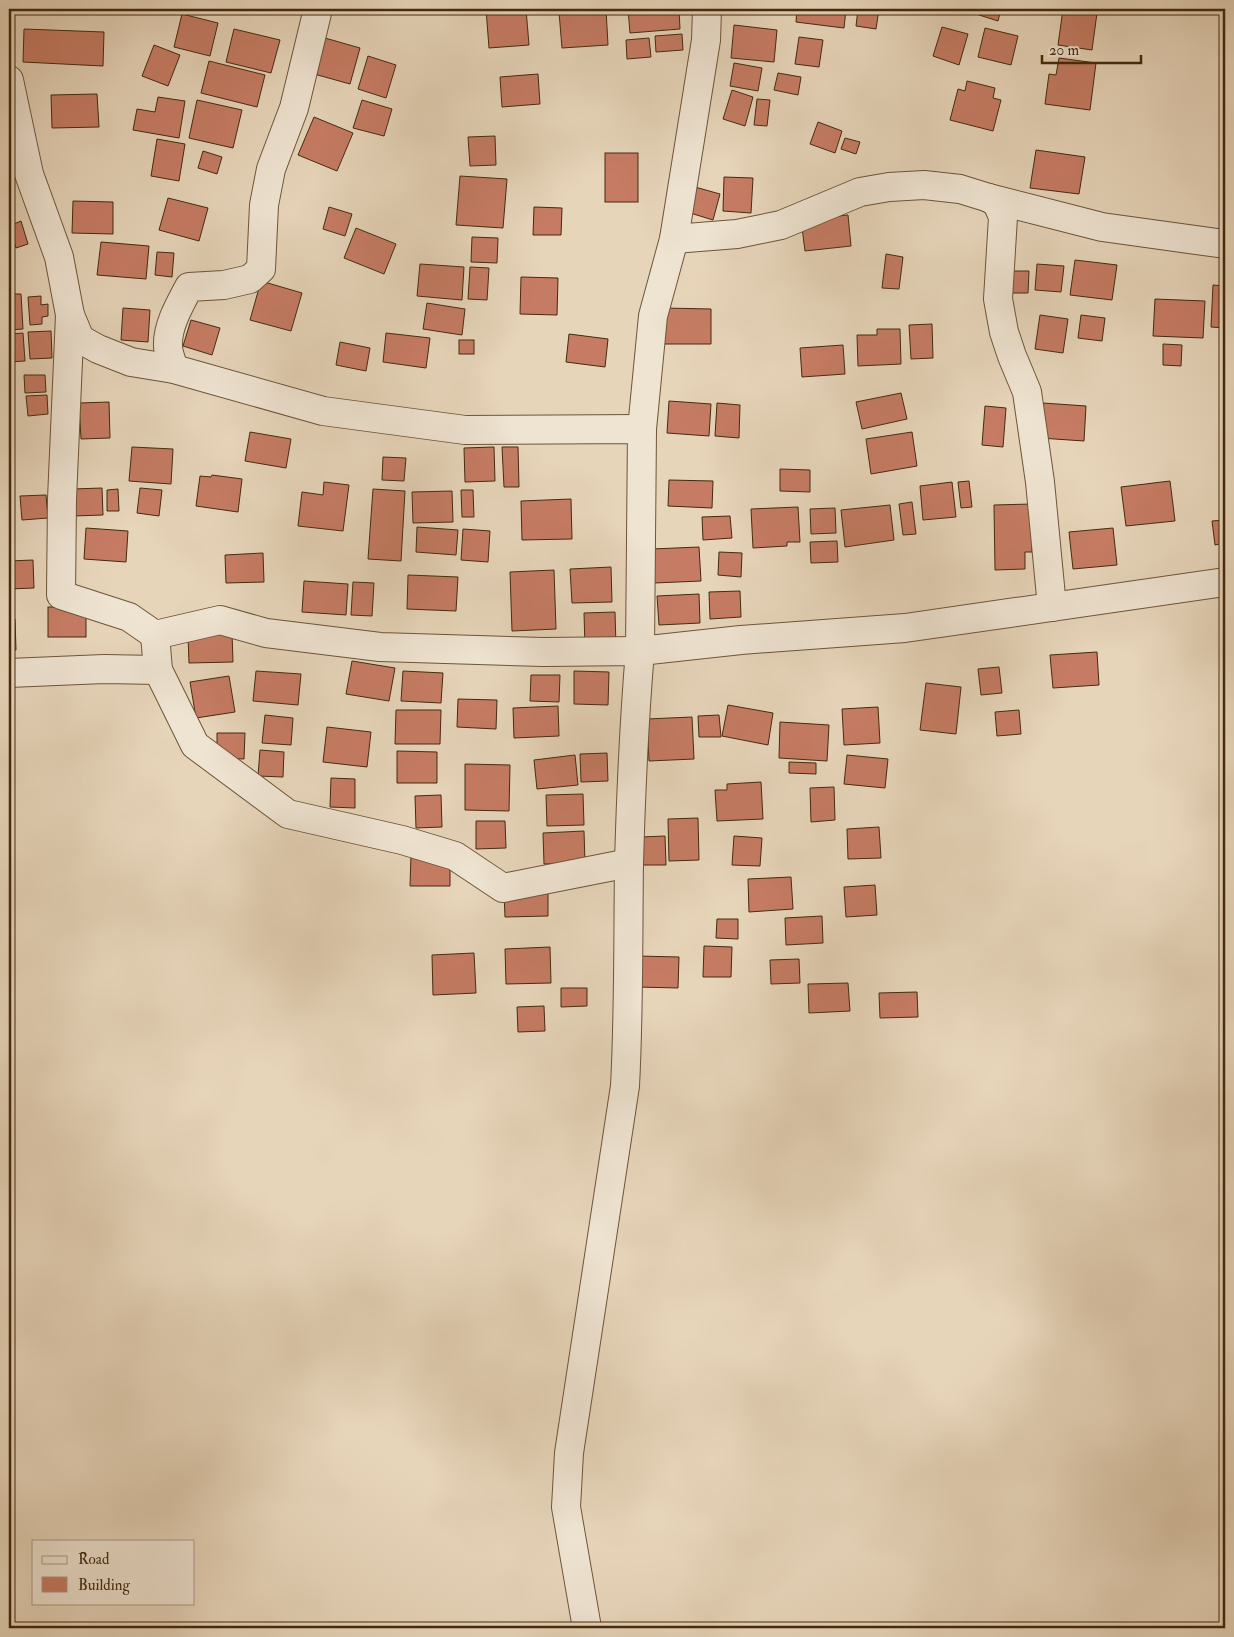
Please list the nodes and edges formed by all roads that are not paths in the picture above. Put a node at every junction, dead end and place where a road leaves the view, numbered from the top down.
1 (318, 9) edge
2 (707, 9) edge
3 (9, 80) edge
4 (989, 198) junction
5 (674, 240) junction
6 (1225, 244) edge
7 (70, 315) junction
8 (174, 369) junction
9 (642, 429) junction
10 (1225, 582) edge
11 (1052, 607) junction
12 (156, 635) junction
13 (640, 651) junction
14 (158, 670) junction
15 (9, 674) edge
16 (629, 863) junction
17 (587, 1628) edge

1 - 8 street
2 - 5 street
3 - 7 street
4 - 5 street
4 - 6 street
4 - 11 street
5 - 9 street
7 - 8 street
7 - 12 street
8 - 9 street
9 - 13 street
10 - 11 street
11 - 13 street
12 - 13 street
12 - 14 street
13 - 16 street
14 - 15 street
14 - 16 street
16 - 17 street

